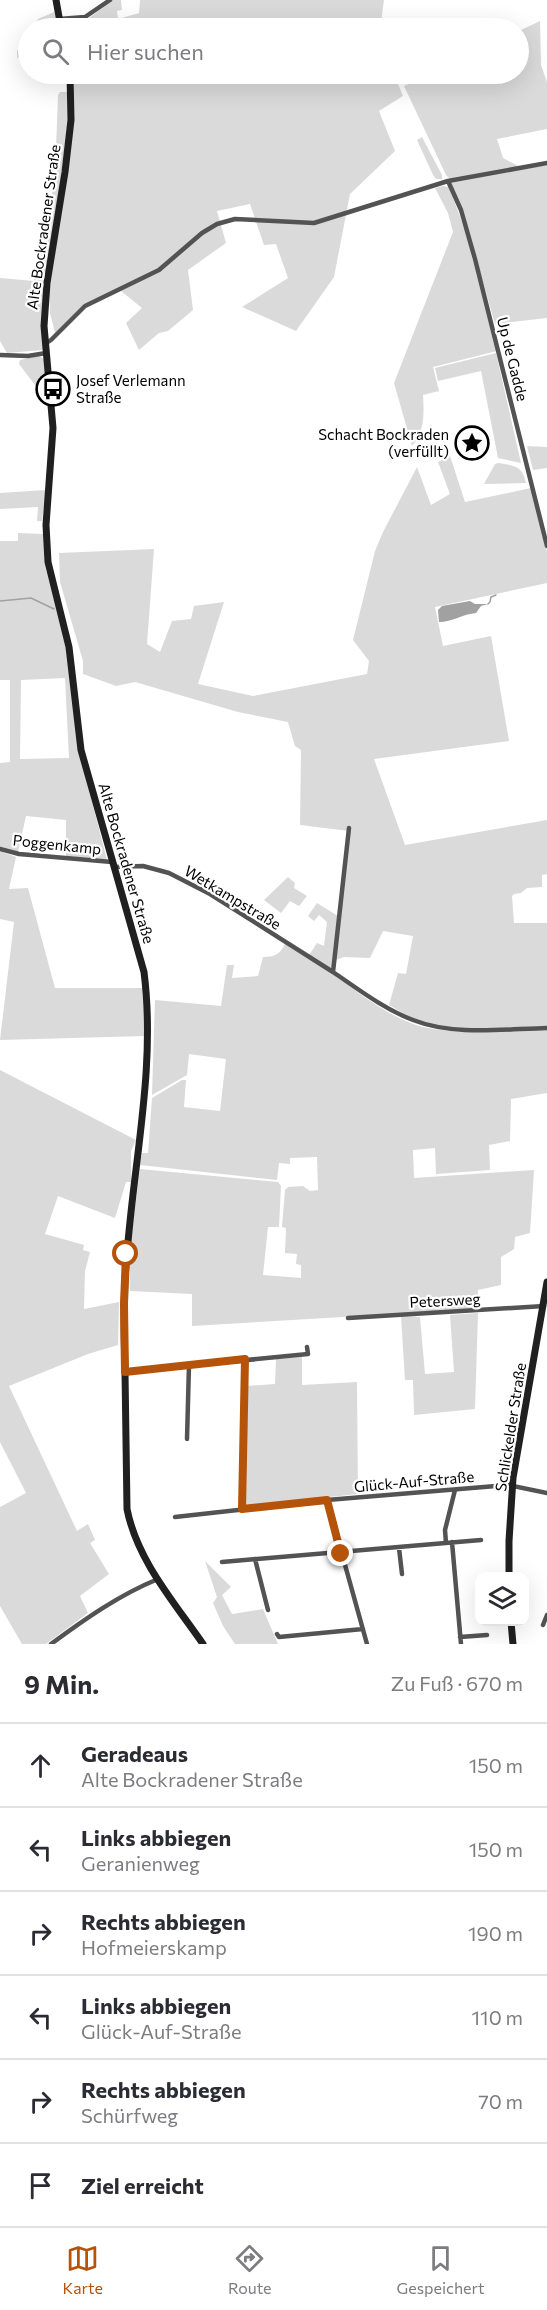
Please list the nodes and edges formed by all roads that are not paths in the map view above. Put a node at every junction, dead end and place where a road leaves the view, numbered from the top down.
1 (56, 0) edge
2 (110, 0) edge
3 (58, 18) edge
4 (72, 18) edge
5 (70, 84) edge
6 (547, 163) edge
7 (448, 181) junction
8 (45, 344) junction
9 (46, 352) junction
10 (0, 355) edge
11 (547, 546) edge
12 (349, 828) dead end
13 (0, 849) edge
14 (113, 865) junction
15 (333, 972) junction
16 (547, 1028) edge
17 (547, 1282) edge
18 (544, 1306) junction
19 (545, 1314) edge
20 (348, 1318) dead end
21 (307, 1347) dead end
22 (245, 1359) junction
23 (189, 1365) junction
24 (125, 1372) junction
25 (187, 1439) dead end
26 (512, 1487) junction
27 (455, 1490) junction
28 (547, 1493) edge
29 (327, 1500) junction
30 (242, 1509) junction
31 (175, 1518) dead end
32 (481, 1540) dead end
33 (449, 1543) junction
34 (399, 1548) junction
35 (341, 1554) junction
36 (255, 1559) junction
37 (222, 1562) dead end
38 (509, 1572) edge
39 (402, 1574) dead end
40 (158, 1579) junction
41 (268, 1610) dead end
42 (547, 1615) edge
43 (543, 1625) dead end
44 (511, 1626) edge
45 (363, 1629) junction
46 (277, 1634) dead end
47 (487, 1635) dead end
48 (460, 1637) junction
49 (51, 1644) edge
50 (203, 1644) edge
51 (367, 1644) edge
52 (461, 1644) edge
53 (513, 1644) edge

1 - 3 street
2 - 4 street
5 - 8 street, Alte Bockradener Straße
6 - 7 street
7 - 8 street
7 - 11 street, Up de Gadde
8 - 9 street, Alte Bockradener Straße
9 - 10 street
9 - 14 street, Alte Bockradener Straße
12 - 15 street
13 - 14 street, Poggenkamp
14 - 15 street, Wetkampstraße
14 - 24 street, Alte Bockradener Straße
15 - 16 street, Wetkampstraße
17 - 18 street, Schlickelder Straße
18 - 19 street, Schlickelder Straße
18 - 20 street, Petersweg
19 - 26 street, Schlickelder Straße
21 - 22 street
22 - 23 street
22 - 30 street
23 - 24 street
23 - 25 street
24 - 40 street, Alte Bockradener Straße
26 - 27 street, Glück-Auf-Straße
26 - 28 street, Glück-Auf-Straße
26 - 38 street, Schlickelder Straße
27 - 29 street, Glück-Auf-Straße
27 - 33 street
29 - 30 street, Glück-Auf-Straße
29 - 35 street
30 - 31 street, Glück-Auf-Straße
32 - 33 street
33 - 34 street
33 - 48 street
34 - 35 street
34 - 39 street
35 - 36 street
35 - 45 street
36 - 37 street
36 - 41 street
40 - 49 street
40 - 50 street, Alte Bockradener Straße
42 - 43 street
44 - 53 street
45 - 46 street
45 - 51 street
47 - 48 street
48 - 52 street

